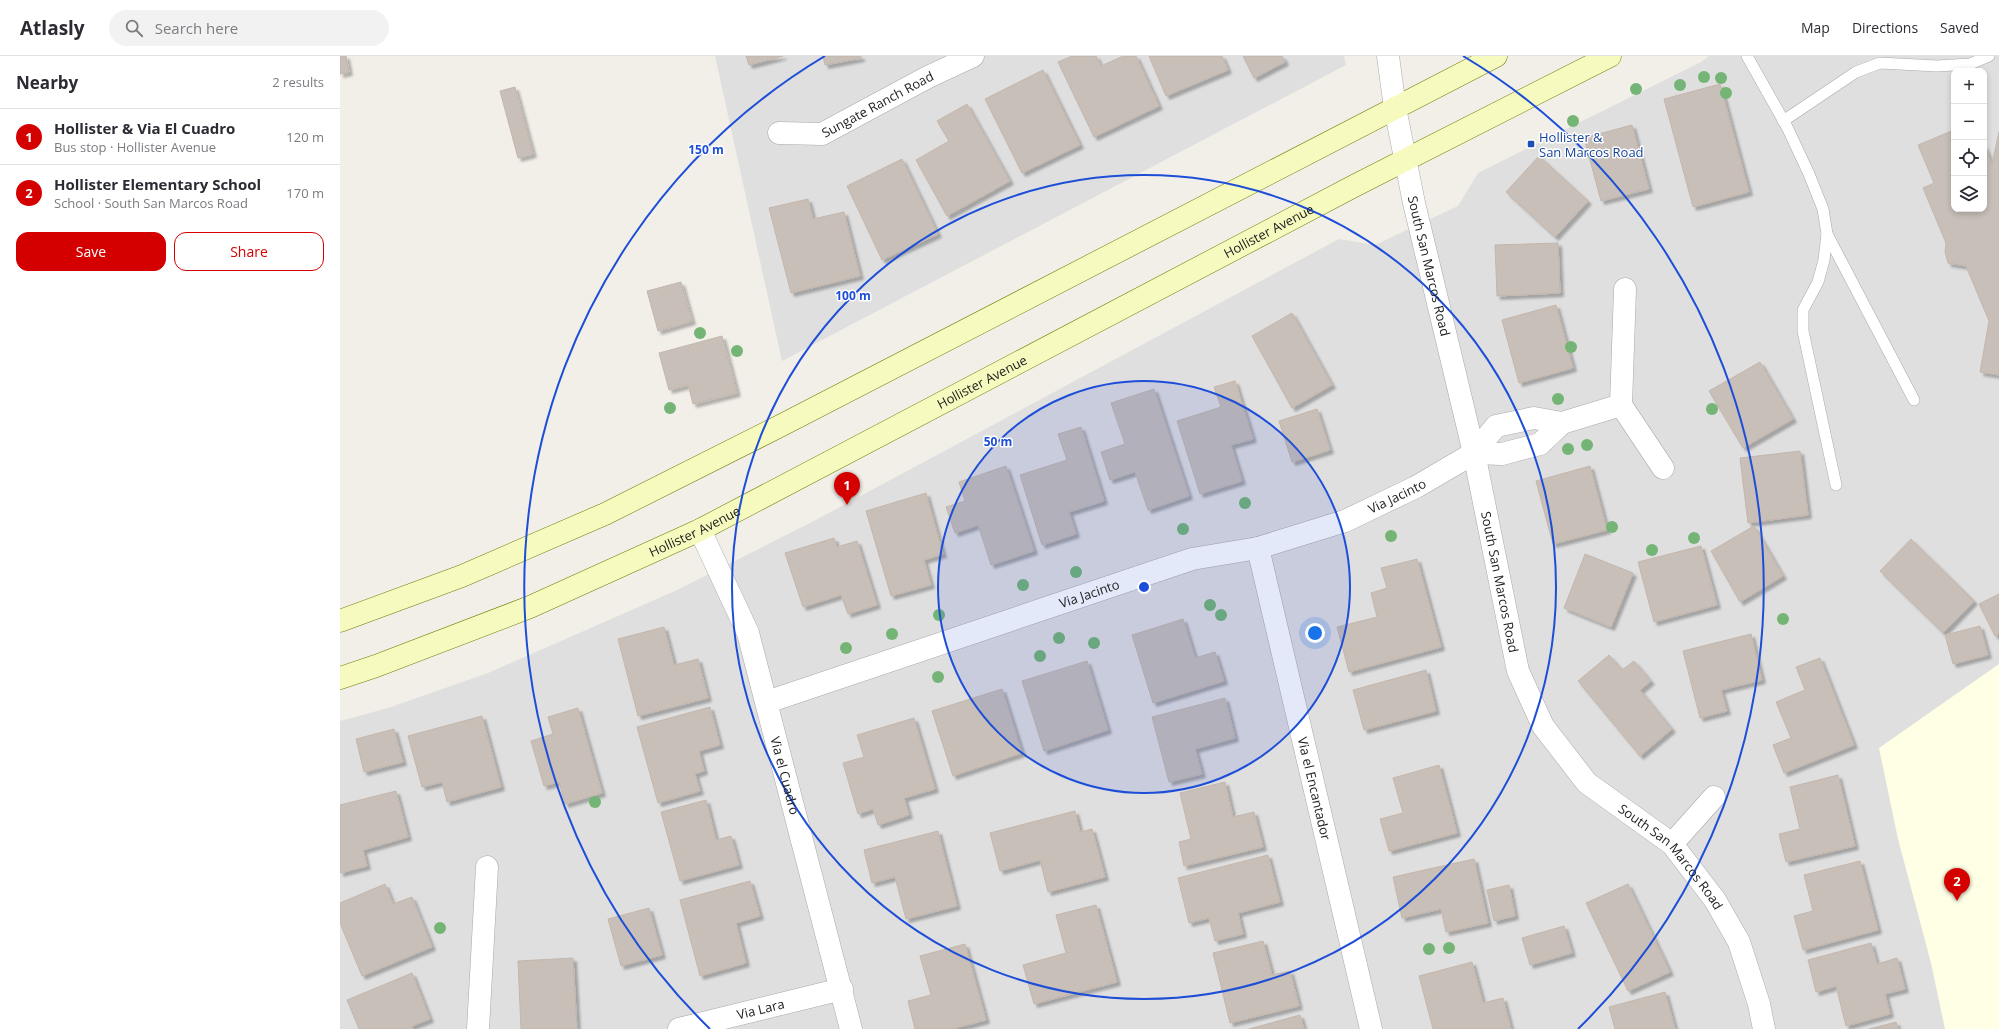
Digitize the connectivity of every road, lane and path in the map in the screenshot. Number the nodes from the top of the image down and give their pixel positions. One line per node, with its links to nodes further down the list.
1 (973, 56): 9 (street, Sungate Ranch Road)
2 (1388, 56): 7 (street, South San Marcos Road)
3 (1496, 56): 7 (main road)
4 (1610, 56): 10 (main road, Hollister Avenue)
5 (1747, 56): 8 (lane)
6 (1989, 56): 8 (lane)
7 (1395, 108): 10 (street, South San Marcos Road); 20 (main road)
8 (1783, 121): 11 (lane)
9 (779, 133)
10 (1405, 160): 15 (street, South San Marcos Road); 18 (main road, Hollister Avenue)
11 (1827, 234): 13 (lane); 17 (lane)
12 (1625, 289): 14 (street)
13 (1914, 400)
14 (1620, 405): 15 (street); 16 (street)
15 (1474, 453): 19 (street, Via Jacinto); 24 (street, South San Marcos Road)
16 (1663, 468)
17 (1836, 485)
18 (700, 530): 21 (main road, Hollister Avenue); 22 (street, Via el Cuadro)
19 (1258, 548): 22 (street, Via Jacinto); 30 (street, Via el Encantador)
20 (340, 621)
21 (340, 678)
22 (767, 702): 26 (street, Via el Cuadro)
23 (1714, 797): 24 (street)
24 (1672, 844): 31 (street, South San Marcos Road)
25 (487, 867): 27 (street)
26 (842, 989): 28 (street, Via Lara); 29 (street, Via el Cuadro)
27 (478, 1029)
28 (679, 1029)
29 (851, 1029)
30 (1371, 1029)
31 (1764, 1029)

